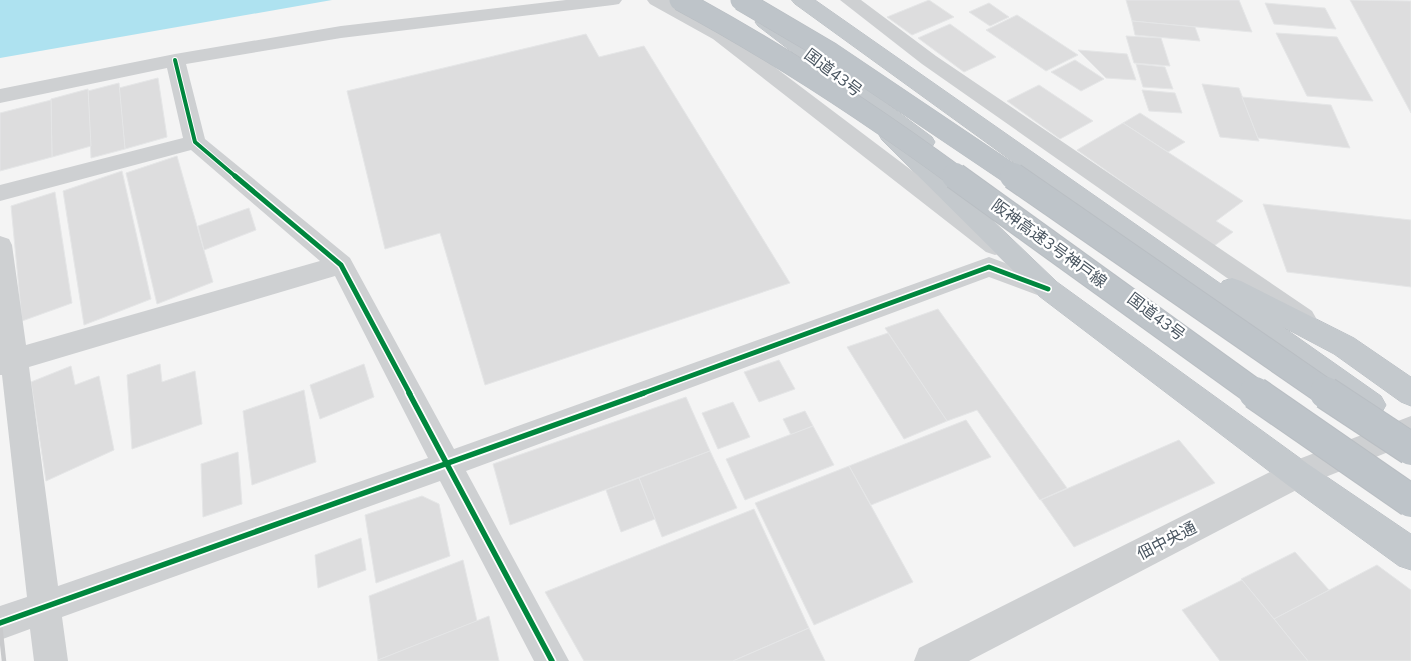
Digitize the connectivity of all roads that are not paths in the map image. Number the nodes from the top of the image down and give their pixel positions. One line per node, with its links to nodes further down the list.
1 (613, 0): 8 (street)
2 (656, 0): 16 (street)
3 (680, 0): 24 (highway, 阪神高速3号神戸線, bridge)
4 (736, 0): 10 (highway, 国道43号, bridge)
5 (742, 0): 20 (highway, bridge)
6 (802, 0): 13 (highway)
7 (848, 0): 17 (street)
8 (175, 60): 9 (street); 11 (street)
9 (0, 96)
10 (901, 134): 16 (highway); 21 (highway, 国道43号)
11 (195, 142): 12 (street); 15 (street)
12 (0, 193)
13 (1144, 242): 17 (highway); 20 (highway)
14 (0, 245): 18 (street)
15 (341, 265): 18 (street); 22 (street)
16 (1048, 289): 22 (street); 23 (highway)
17 (1344, 346): 19 (highway)
18 (7, 361): 26 (street)
19 (1411, 393)
20 (1410, 436): 21 (street, 佃中央通)
21 (1340, 457): 23 (street, 佃中央通); 24 (highway, 国道43号)
22 (446, 465): 26 (street); 29 (street)
23 (1297, 474): 25 (highway); 30 (street, 佃中央通)
24 (1411, 502)
25 (1411, 554)
26 (45, 606): 27 (street); 28 (street)
27 (0, 623)
28 (51, 661)
29 (552, 661)
30 (932, 661)

